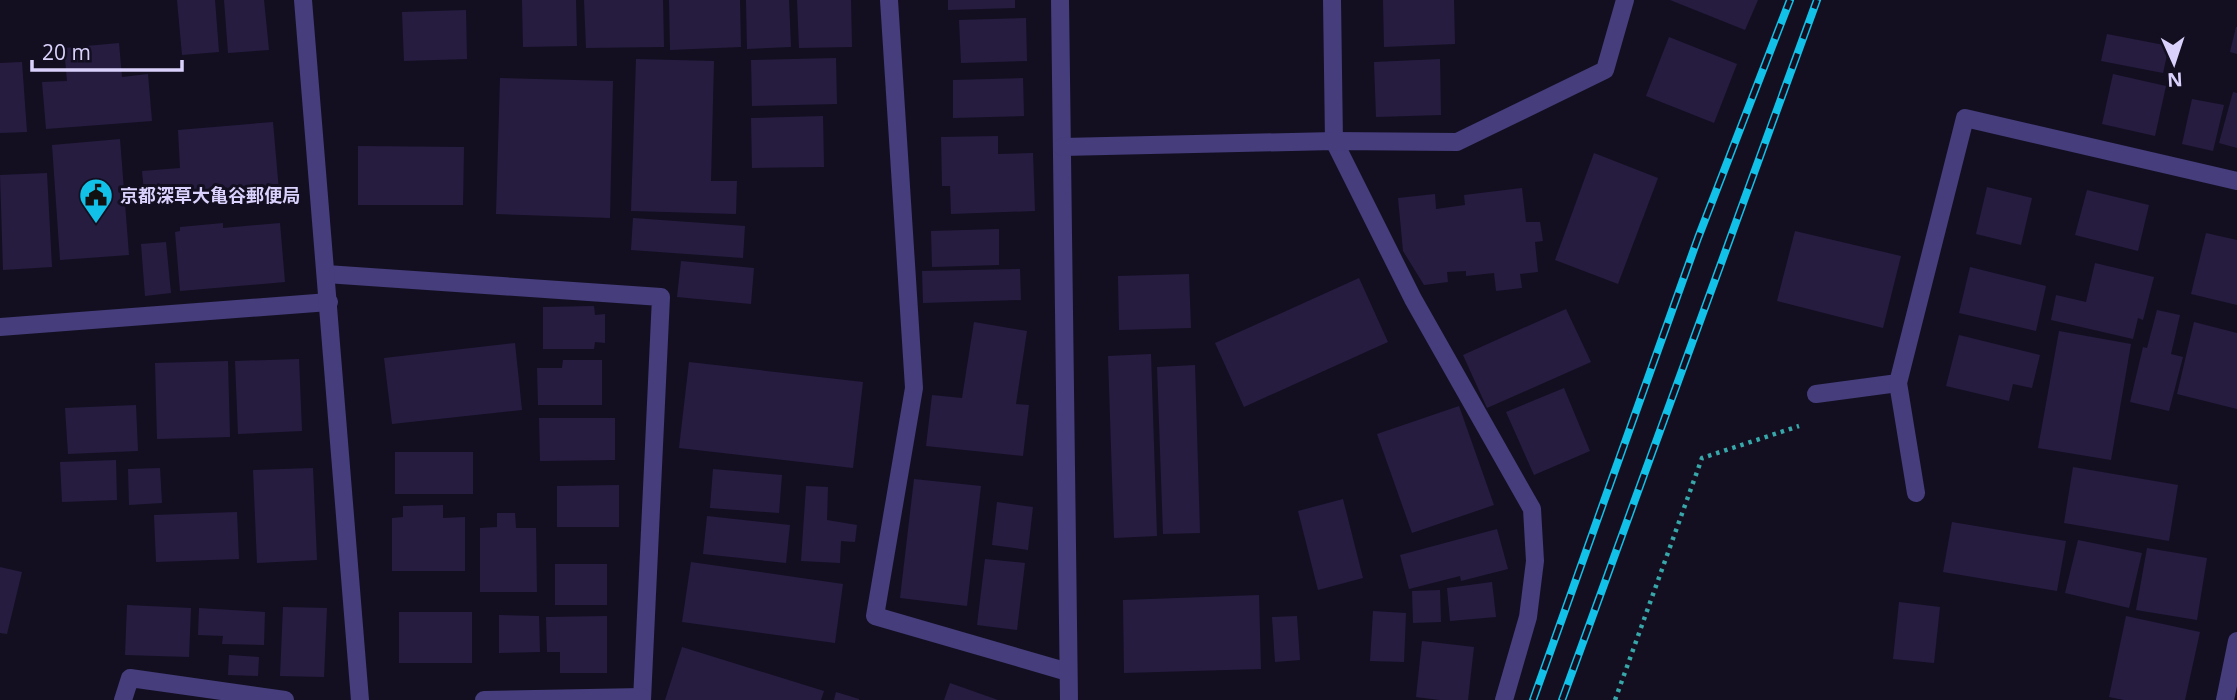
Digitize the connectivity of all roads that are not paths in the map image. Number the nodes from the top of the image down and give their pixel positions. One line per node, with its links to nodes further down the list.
1 (303, 0): 9 (street)
2 (889, 0): 16 (street)
3 (1060, 0): 7 (street)
4 (1332, 0): 6 (street)
5 (1625, 0): 6 (street)
6 (1334, 141): 7 (street); 23 (street)
7 (1062, 147): 16 (street)
8 (2237, 181): 12 (street)
9 (326, 274): 10 (street); 17 (street)
10 (329, 302): 11 (street); 20 (street)
11 (0, 327)
12 (1898, 383): 13 (street); 14 (street)
13 (1816, 394)
14 (1916, 493)
15 (2237, 641): 24 (street)
16 (1068, 673): 22 (street)
17 (642, 699): 21 (street)
18 (124, 700): 19 (street)
19 (285, 700)
20 (360, 700)
21 (484, 700)
22 (1069, 700)
23 (1504, 700)
24 (2225, 700)

